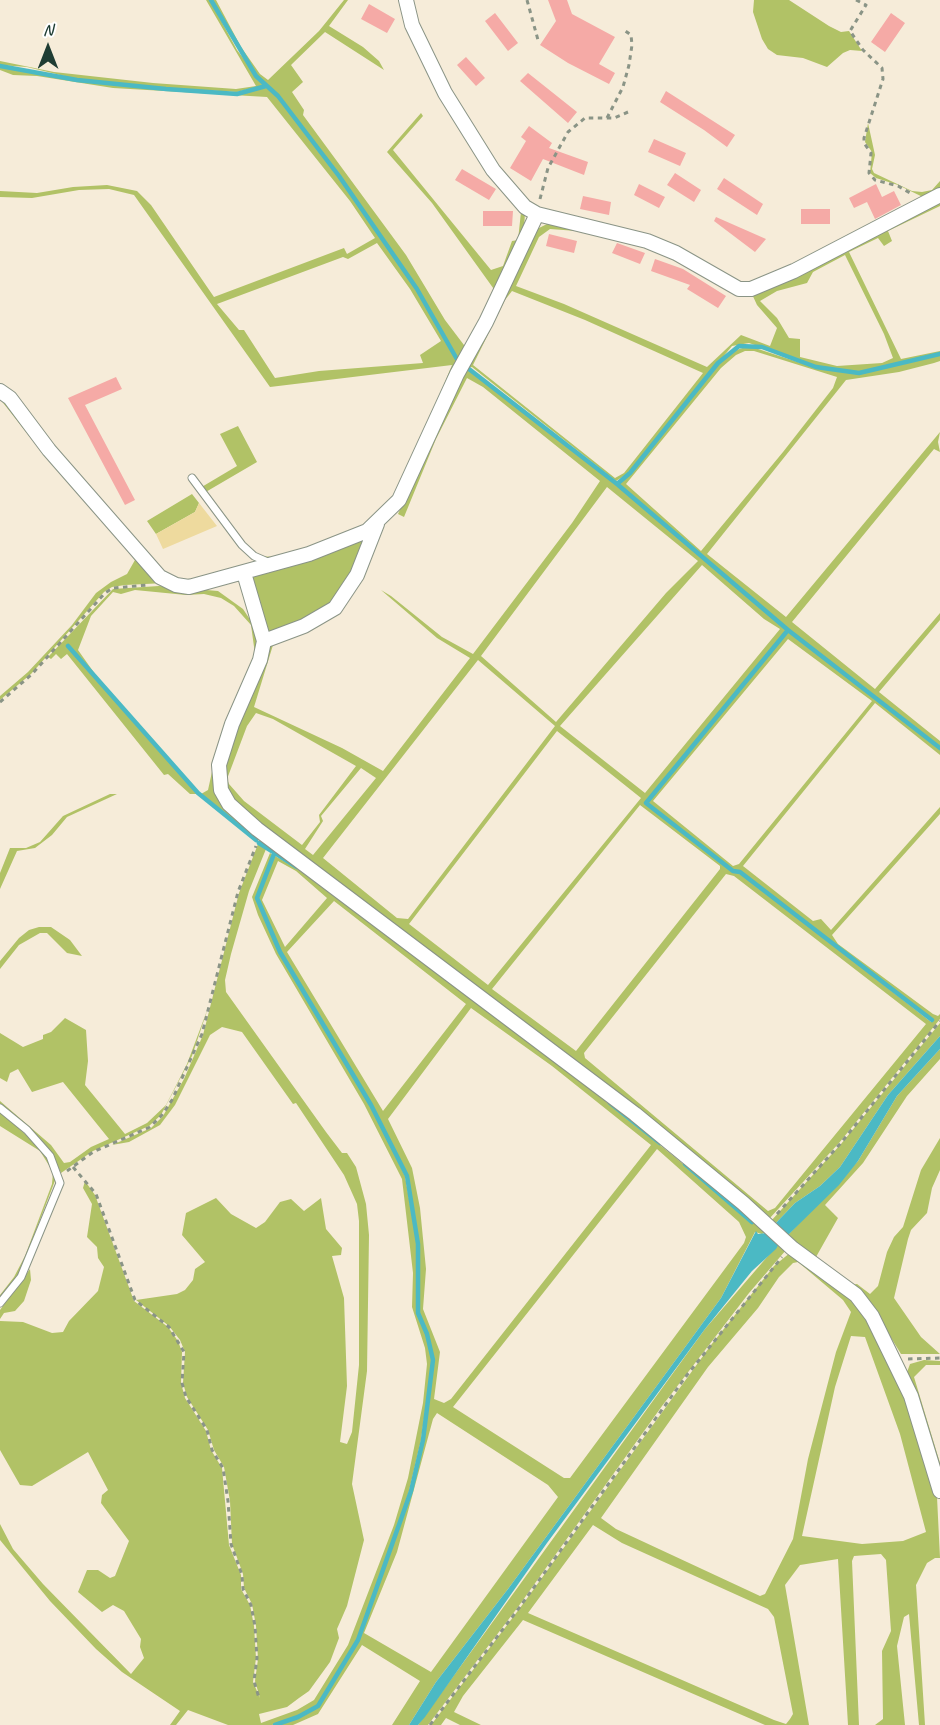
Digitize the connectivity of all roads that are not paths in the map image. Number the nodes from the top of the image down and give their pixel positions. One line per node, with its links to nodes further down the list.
1 (406, 0): 3 (street)
2 (934, 198): 3 (street)
3 (537, 214): 6 (street)
4 (0, 391): 8 (street)
5 (192, 478): 7 (lane)
6 (377, 524): 7 (street); 9 (street)
7 (274, 565): 8 (street)
8 (244, 573): 9 (street)
9 (264, 641): 12 (street)
10 (0, 1108): 11 (lane)
11 (0, 1303)
12 (940, 1491)

